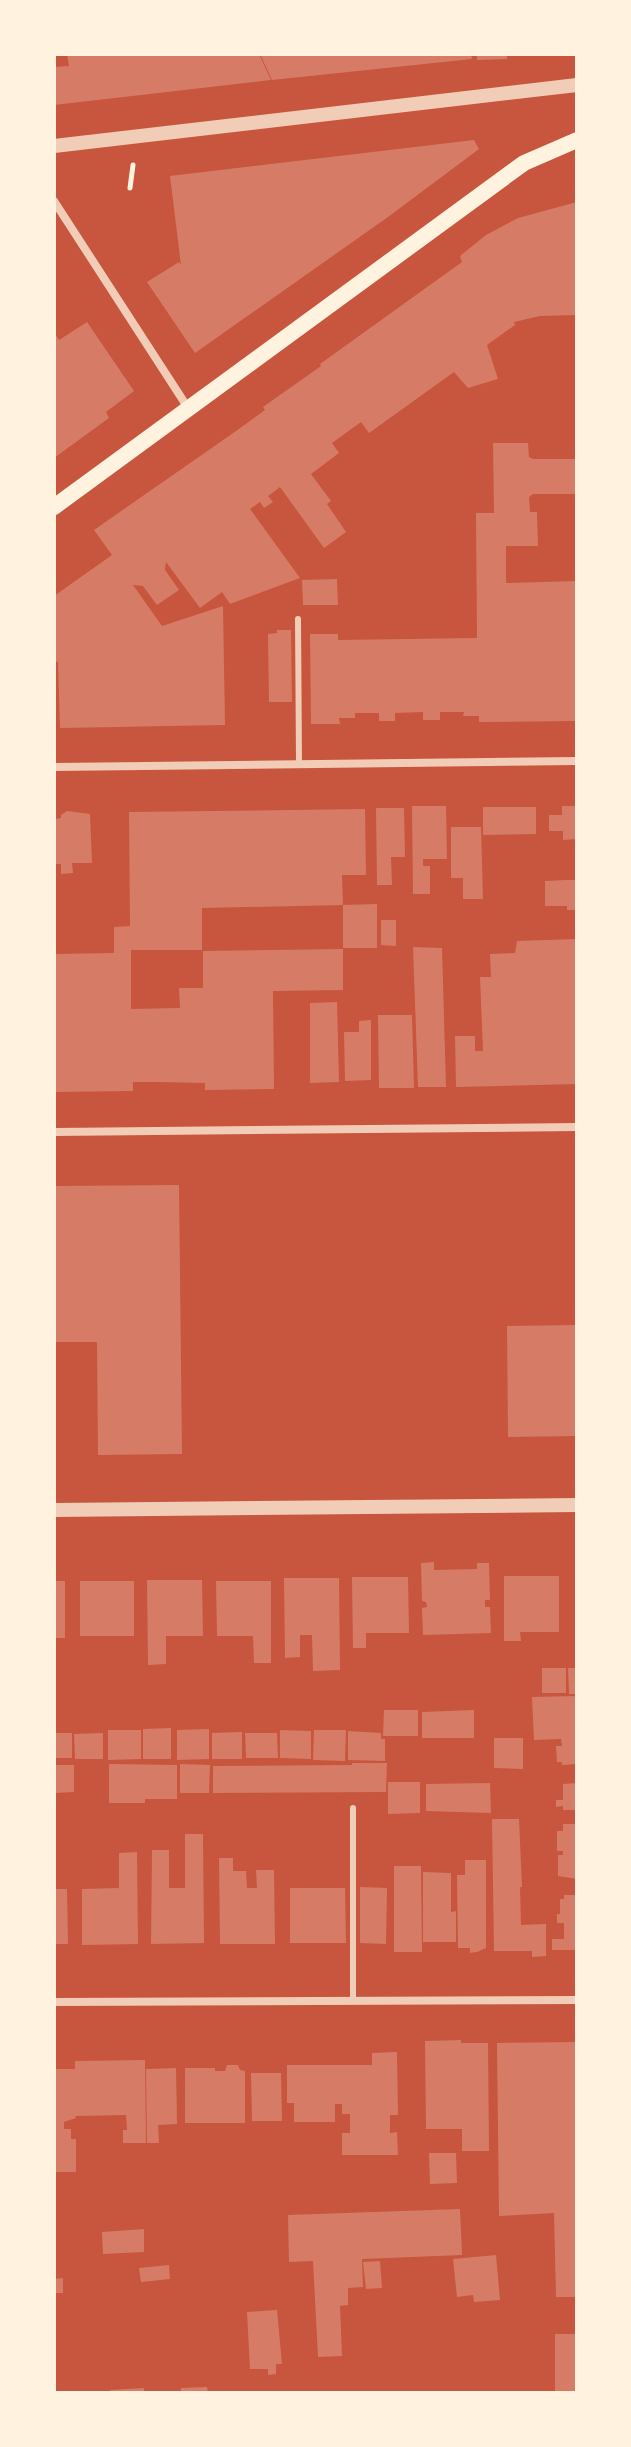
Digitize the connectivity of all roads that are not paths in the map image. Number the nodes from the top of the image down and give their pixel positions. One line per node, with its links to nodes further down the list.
1 (577, 85): 3 (street)
2 (577, 140): 5 (main road)
3 (54, 146)
4 (54, 201): 5 (street)
5 (189, 409): 6 (main road)
6 (54, 507)
7 (298, 619): 9 (lane)
8 (577, 761): 9 (street)
9 (299, 763): 10 (street)
10 (54, 767)
11 (577, 1127): 12 (street)
12 (54, 1132)
13 (577, 1505): 14 (street)
14 (54, 1510)
15 (353, 1808): 17 (lane)
16 (577, 2000): 17 (street)
17 (353, 2001): 18 (street)
18 (54, 2002)

